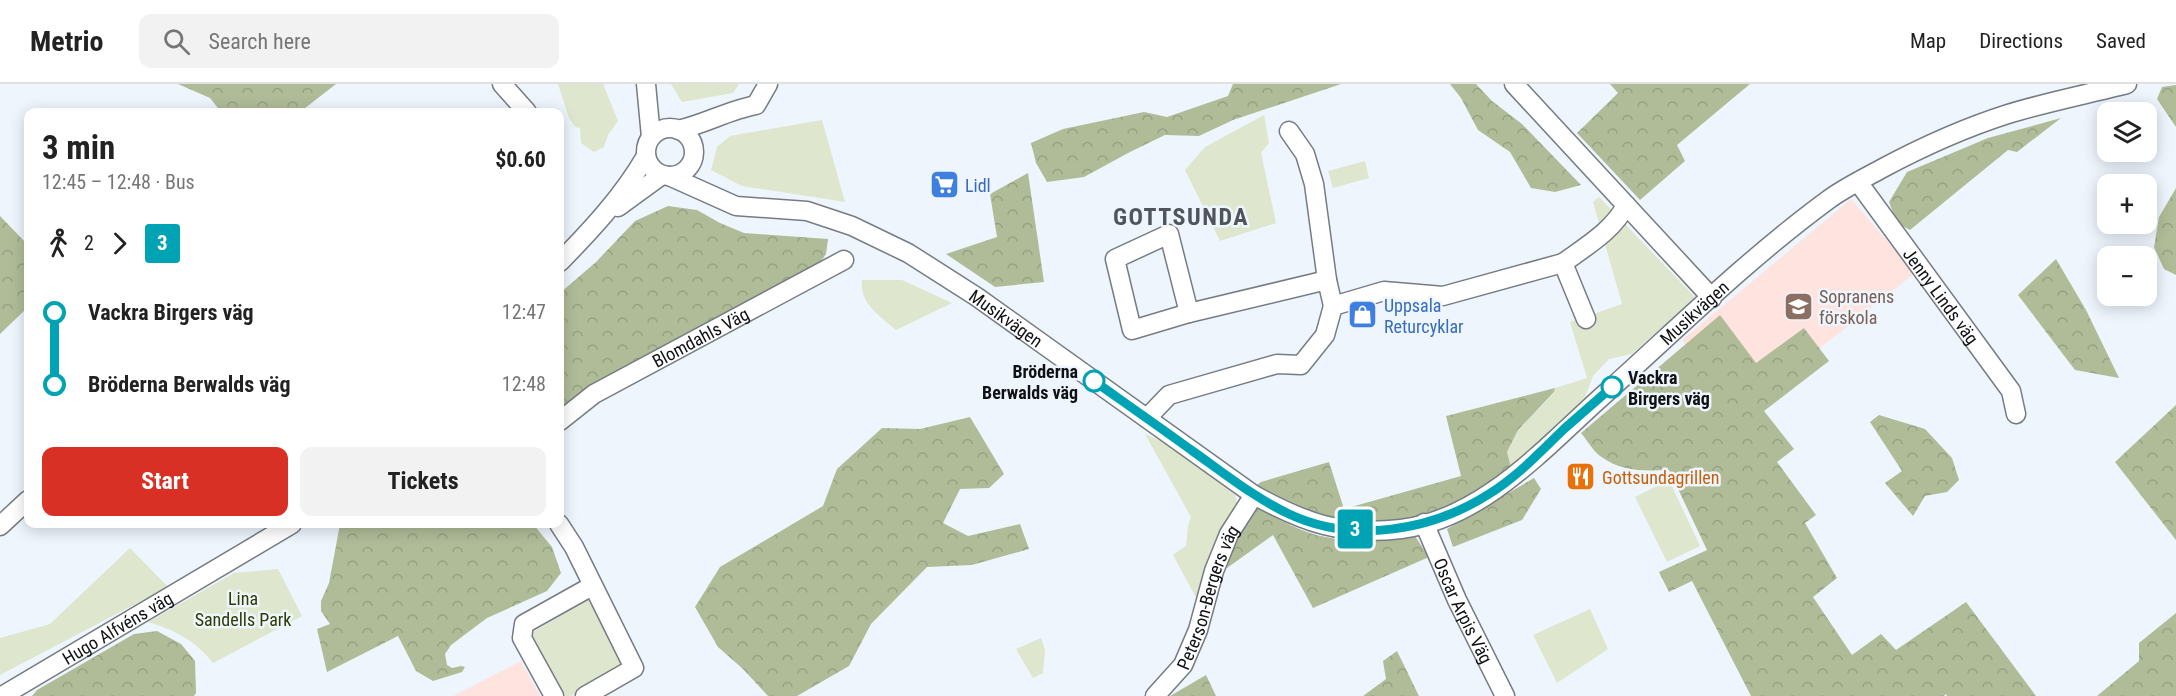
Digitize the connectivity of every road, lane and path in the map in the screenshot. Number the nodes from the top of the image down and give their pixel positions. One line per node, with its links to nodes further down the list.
1 (502, 84): 6 (street)
2 (768, 84): 7 (street)
3 (1514, 84): 16 (street)
4 (2127, 84): 14 (street, Musikvägen)
5 (647, 88): 8 (street); 10 (street)
6 (523, 108)
7 (722, 117): 8 (street); 12 (street)
8 (674, 129): 10 (street); 12 (street)
9 (1289, 131): 21 (street)
10 (651, 137): 11 (street)
11 (646, 156): 13 (street); 17 (street)
12 (693, 158): 13 (street); 15 (street)
13 (665, 176): 15 (street, Musikvägen); 17 (street)
14 (1858, 182): 22 (street, Musikvägen); 26 (street, Jenny Linds väg)
15 (719, 198): 28 (street, Musikvägen)
16 (1626, 205): 20 (street); 22 (street)
17 (600, 220): 18 (street)
18 (564, 258)
19 (844, 260): 27 (street, Blomdahls Väg)
20 (1563, 263): 23 (street); 25 (street)
21 (1327, 280): 23 (street); 24 (street)
22 (1712, 298): 31 (street, Musikvägen)
23 (1333, 306): 28 (street)
24 (1189, 313): 24 (street)
25 (1586, 319)
26 (2016, 414)
27 (564, 418)
28 (1147, 418): 29 (street, Musikvägen)
29 (1254, 495): 31 (street, Musikvägen); 39 (street, Peterson-Bergers väg)
30 (24, 504): 32 (street)
31 (1424, 523): 40 (street, Oscar Arpis Väg)
32 (0, 526)
33 (285, 528): 36 (street, Hugo Alfvéns väg)
34 (562, 528): 35 (street)
35 (592, 586): 37 (street); 38 (street)
36 (2, 696)
37 (554, 696)
38 (585, 696)
39 (1155, 696)
40 (1505, 696)

